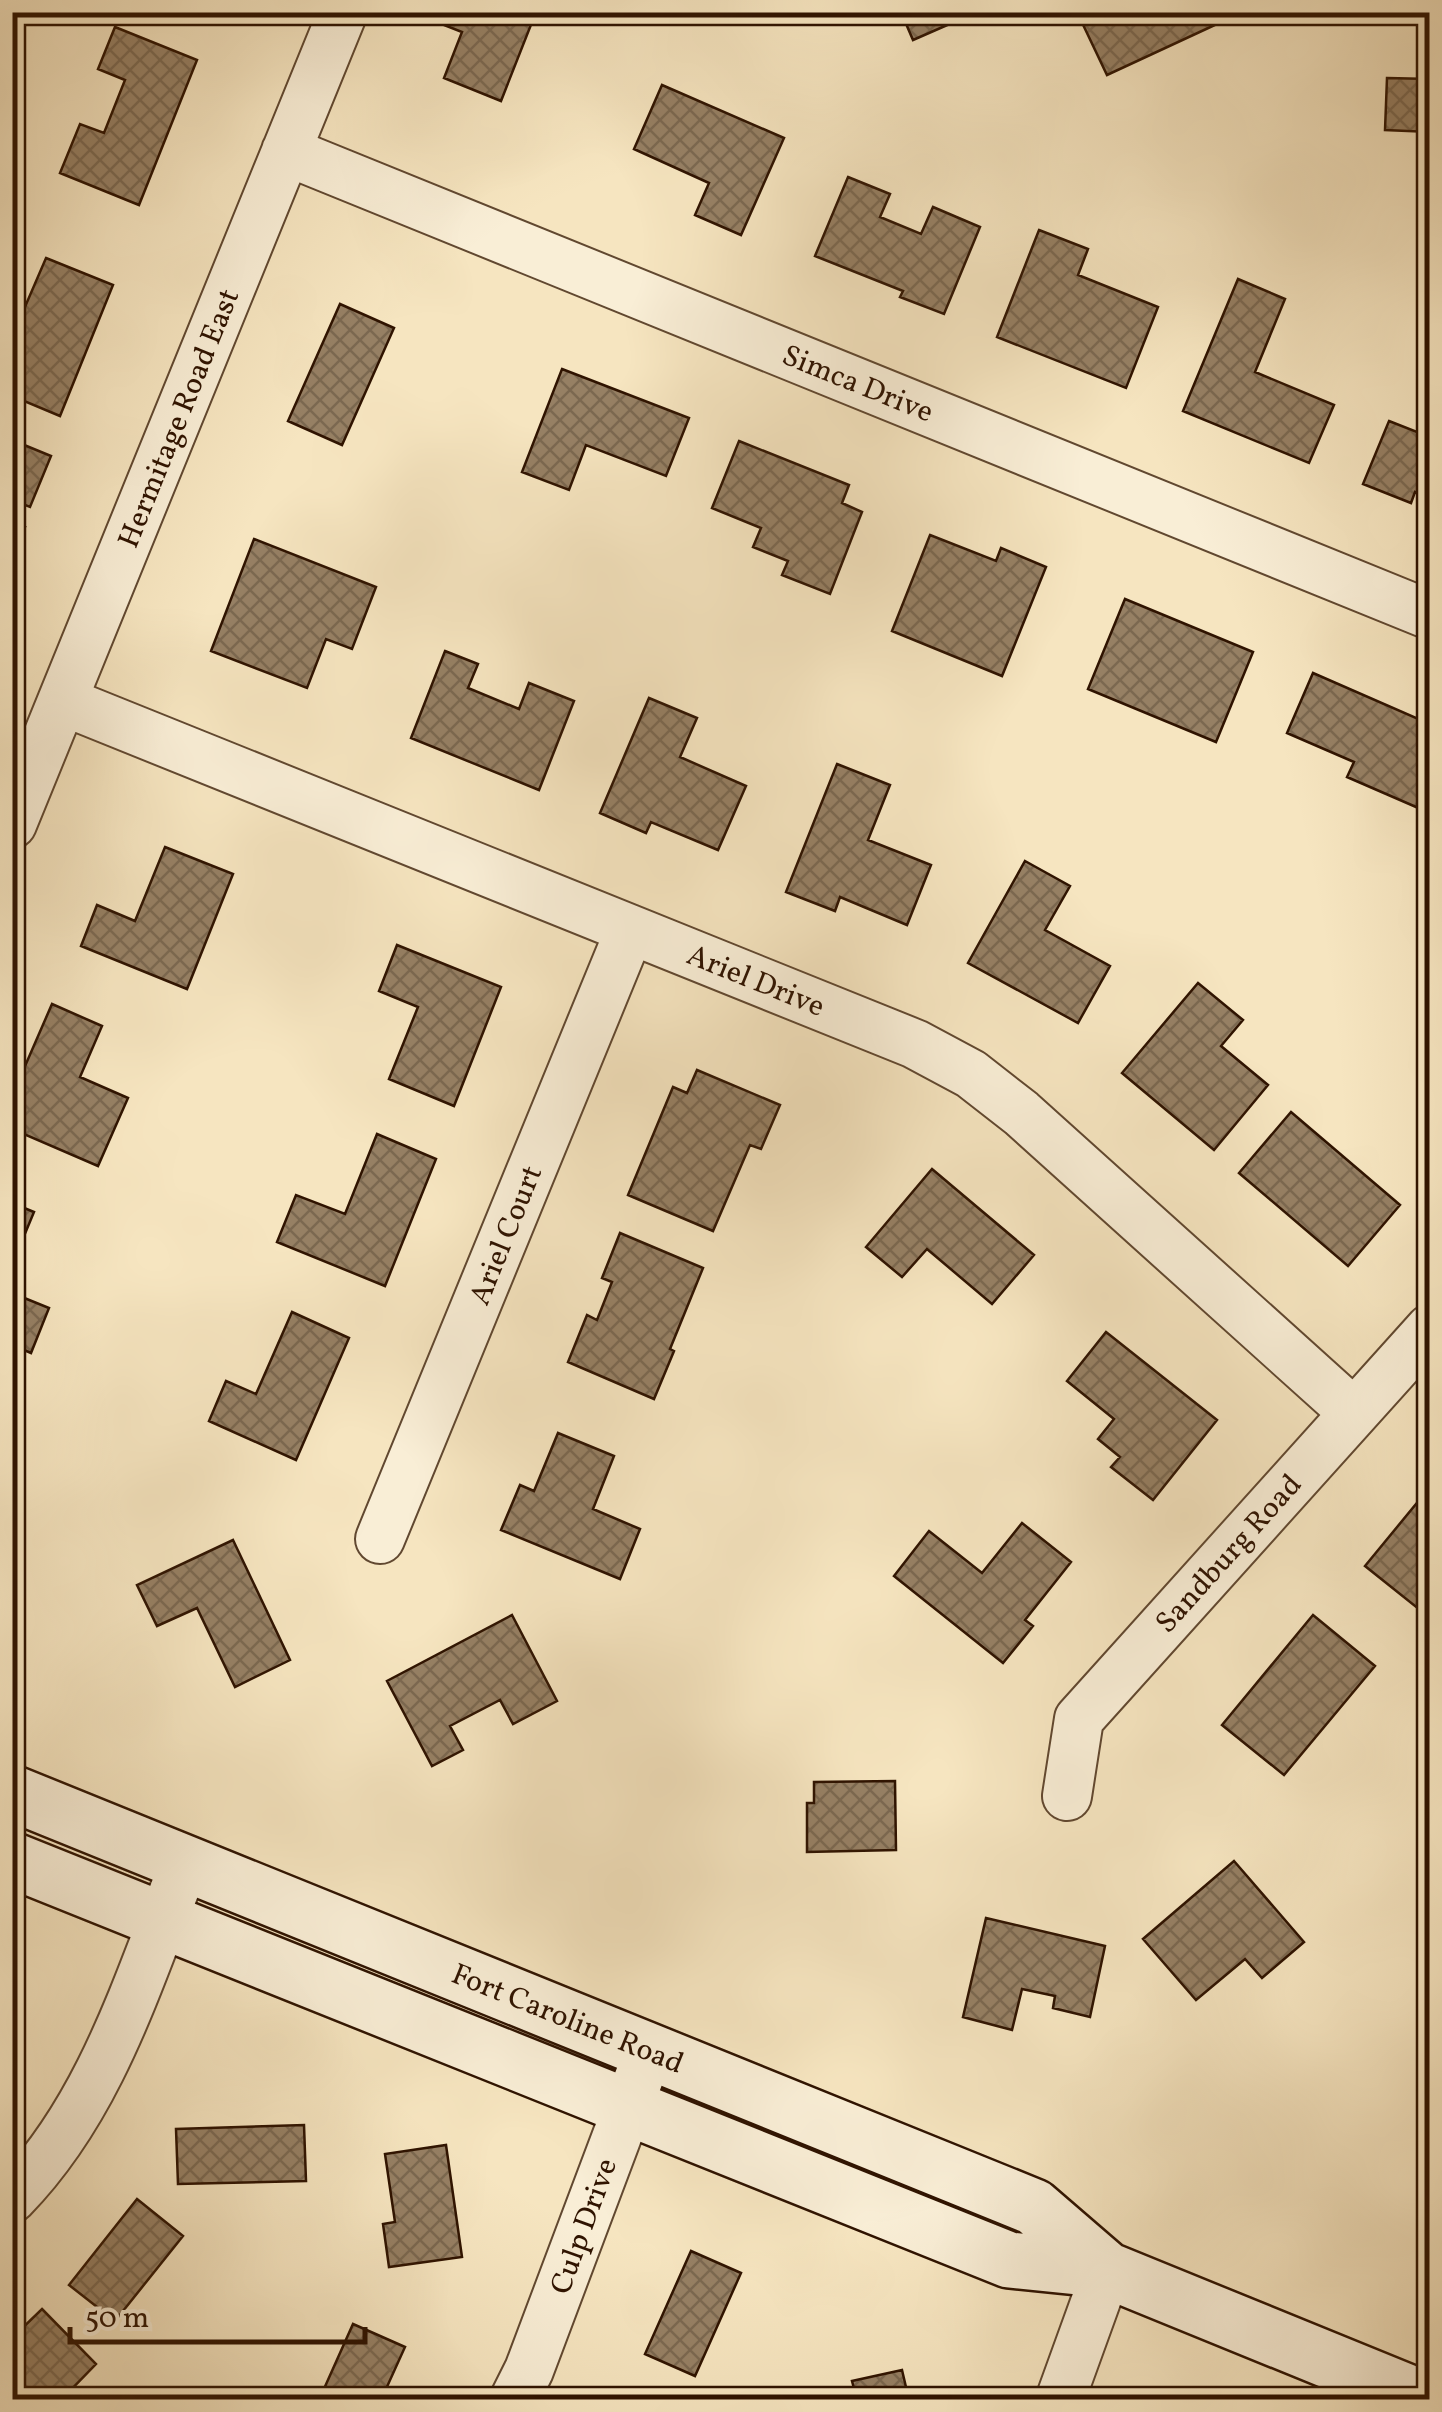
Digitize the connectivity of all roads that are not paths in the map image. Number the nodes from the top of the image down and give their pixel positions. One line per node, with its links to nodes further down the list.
1 (343, 12): 2 (street, Hermitage Road East)
2 (286, 151): 3 (street, Simca Drive); 4 (street, Hermitage Road East)
3 (1430, 615)
4 (63, 701): 5 (street, Hermitage Road East); 6 (street, Ariel Drive)
5 (12, 824)
6 (630, 930): 8 (street, Ariel Drive); 9 (street, Ariel Court)
7 (1430, 1328): 8 (street, Sandburg Road)
8 (1354, 1413): 11 (street, Sandburg Road)
9 (380, 1539)
10 (12, 1793): 13 (street, Fort Caroline Road)
11 (1067, 1796)
12 (12, 1860): 14 (street, Fort Caroline Road)
13 (186, 1863): 14 (street); 15 (street, Fort Caroline Road)
14 (162, 1921): 16 (street, Fort Caroline Road); 17 (street)
15 (649, 2051): 16 (street, Culp Drive); 18 (street, Fort Caroline Road)
16 (627, 2107): 18 (street, Fort Caroline Road); 19 (street, Culp Drive)
17 (12, 2198)
18 (1107, 2270): 20 (street); 21 (street, Fort Caroline Road)
19 (514, 2400)
20 (1060, 2400)
21 (1426, 2400)

